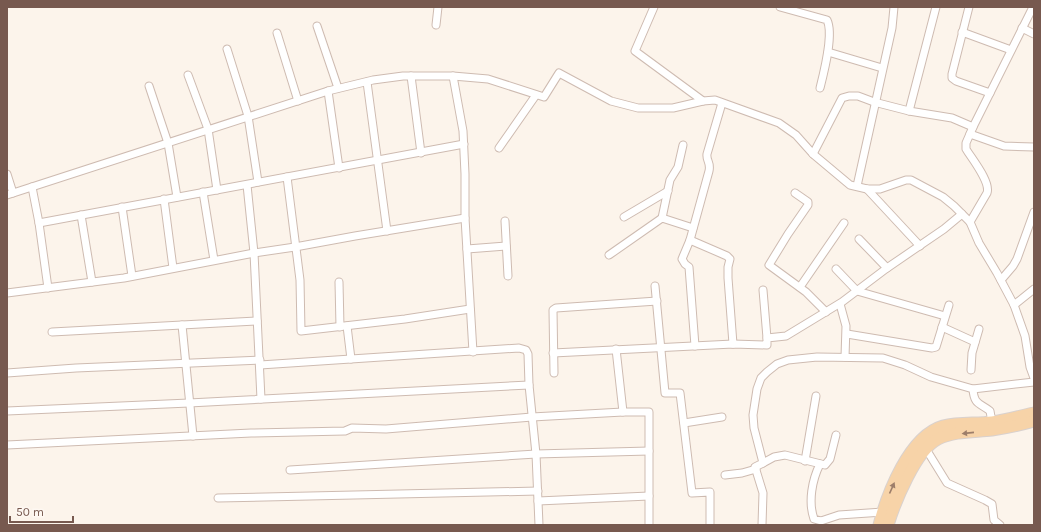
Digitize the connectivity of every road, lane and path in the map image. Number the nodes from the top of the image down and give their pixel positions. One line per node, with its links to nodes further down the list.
1 (438, 7): 8 (street)
2 (654, 7): 29 (street)
3 (780, 7): 16 (street)
4 (894, 7): 17 (street)
5 (936, 7): 32 (street)
6 (969, 7): 11 (street)
7 (1034, 8): 10 (street)
8 (436, 25)
9 (317, 26): 23 (street)
10 (1022, 28): 13 (street); 15 (street)
11 (962, 32): 15 (street); 26 (street)
12 (277, 33): 28 (street)
13 (1034, 34)
14 (227, 49): 33 (street)
15 (1011, 50): 26 (street)
16 (828, 52): 17 (street); 24 (street)
17 (882, 68): 30 (street)
18 (188, 75): 35 (street)
19 (411, 76): 20 (street); 21 (street); 42 (street)
20 (453, 76): 27 (street); 38 (street)
21 (367, 82): 23 (street); 44 (street)
22 (149, 86): 37 (street)
23 (338, 88): 25 (street)
24 (820, 88)
25 (328, 91): 28 (street); 45 (street)
26 (990, 93): 34 (street)
27 (536, 95): 29 (street); 41 (street)
28 (298, 101): 33 (street)
29 (703, 101): 31 (street)
30 (874, 102): 32 (street); 43 (street); 50 (street)
31 (722, 103): 43 (street); 71 (street)
32 (909, 111): 34 (street)
33 (248, 116): 35 (street); 48 (street)
34 (973, 127): 36 (street)
35 (208, 129): 37 (street); 53 (street)
36 (970, 134): 40 (street); 68 (street)
37 (168, 143): 51 (street); 58 (street)
38 (464, 144): 42 (street); 65 (street)
39 (683, 145): 54 (street)
40 (1034, 147)
41 (499, 148)
42 (421, 153): 44 (street)
43 (813, 154): 50 (street)
44 (378, 161): 45 (street); 72 (street)
45 (339, 168): 47 (street)
46 (7, 174): 57 (street)
47 (287, 177): 48 (street); 77 (street)
48 (258, 182): 49 (street)
49 (247, 184): 53 (street); 79 (street)
50 (857, 186): 52 (street)
51 (32, 187): 57 (street); 69 (street)
52 (867, 189): 62 (street); 76 (street)
53 (217, 190): 55 (street)
54 (668, 191): 64 (street); 66 (street)
55 (204, 192): 58 (street); 81 (street)
56 (795, 193): 91 (street)
57 (10, 194)
58 (177, 197): 59 (street)
59 (164, 200): 60 (street); 82 (street)
60 (122, 207): 63 (street); 85 (street)
61 (1034, 212): 87 (street)
62 (962, 214): 68 (street); 76 (street)
63 (81, 215): 69 (street); 88 (street)
64 (624, 217)
65 (465, 218): 72 (street); 78 (street)
66 (662, 218): 71 (street); 80 (street)
67 (505, 221): 75 (street)
68 (970, 222): 87 (street)
69 (40, 223): 92 (street)
70 (844, 224): 91 (street)
71 (693, 228): 74 (street)
72 (387, 231): 77 (street)
73 (859, 239): 83 (street)
74 (690, 240): 113 (street); 114 (street)
75 (506, 246): 78 (street); 86 (street)
76 (920, 246): 83 (street)
77 (295, 247): 79 (street); 106 (street)
78 (467, 249): 101 (street)
79 (254, 253): 81 (street); 104 (street)
80 (609, 255)
81 (214, 260): 82 (street)
82 (173, 268): 85 (street)
83 (888, 268): 95 (street)
84 (836, 269): 95 (street)
85 (132, 276): 88 (street)
86 (508, 276)
87 (1001, 280): 100 (street)
88 (92, 282): 92 (street)
89 (339, 282): 106 (street)
90 (655, 286): 97 (street)
91 (800, 287): 102 (street)
92 (48, 288): 96 (street)
93 (1034, 289): 100 (street)
94 (763, 290): 111 (street)
95 (857, 291): 98 (street); 103 (street)
96 (7, 293)
97 (656, 301): 115 (street); 118 (street)
98 (840, 304): 102 (street); 110 (street)
99 (948, 305): 103 (street)
100 (1014, 305): 126 (street)
101 (470, 309): 106 (street); 117 (street)
102 (826, 312): 111 (street)
103 (945, 316): 107 (street)
104 (257, 321): 105 (street); 121 (street)
105 (182, 325): 109 (street); 122 (street)
106 (343, 327): 120 (street)
107 (942, 327): 110 (street); 112 (street)
108 (979, 330): 112 (street)
109 (52, 332)
110 (846, 334): 119 (street)
111 (767, 338): 113 (street)
112 (975, 342): 123 (street)
113 (732, 344): 114 (street)
114 (695, 346): 115 (street)
115 (660, 348): 116 (street); 140 (street)
116 (616, 349): 118 (street); 134 (street)
117 (473, 352): 120 (street); 128 (street)
118 (553, 353): 125 (street)
119 (845, 357): 129 (street); 148 (street)
120 (350, 359): 121 (street)
121 (260, 362): 122 (street); 131 (street)
122 (185, 364): 124 (street); 132 (street)
123 (971, 370)
124 (7, 373)
125 (554, 373)
126 (1034, 378)
127 (1034, 382): 129 (street)
128 (529, 385): 131 (street); 136 (street)
129 (973, 389): 139 (street)
130 (816, 396): 147 (street)
131 (262, 399): 132 (street)
132 (189, 404): 133 (street); 142 (street)
133 (7, 411)
134 (623, 412): 136 (street); 145 (street)
135 (1034, 413): 139 (main road)
136 (532, 417): 142 (street); 146 (street)
137 (722, 417): 140 (street)
138 (1034, 421): 144 (main road, one-way to 144)
139 (992, 422): 157 (main road, one-way to 139)
140 (684, 423): 160 (street)
141 (836, 435): 149 (street)
142 (192, 436): 143 (street)
143 (7, 445)
144 (926, 449): 163 (main road); 164 (street)
145 (649, 451): 146 (street); 154 (street)
146 (536, 454): 151 (street); 153 (street)
147 (805, 461): 148 (street); 149 (street)
148 (763, 463): 150 (street)
149 (820, 464): 157 (street)
150 (756, 469): 152 (street); 161 (street)
151 (290, 470)
152 (725, 475)
153 (538, 491): 155 (street); 156 (street)
154 (649, 496): 156 (street); 159 (street)
155 (218, 498)
156 (538, 501): 158 (street)
157 (883, 512): 162 (main road)
158 (539, 525)
159 (650, 525)
160 (710, 525)
161 (762, 525)
162 (879, 525)
163 (888, 525)
164 (1000, 525)

